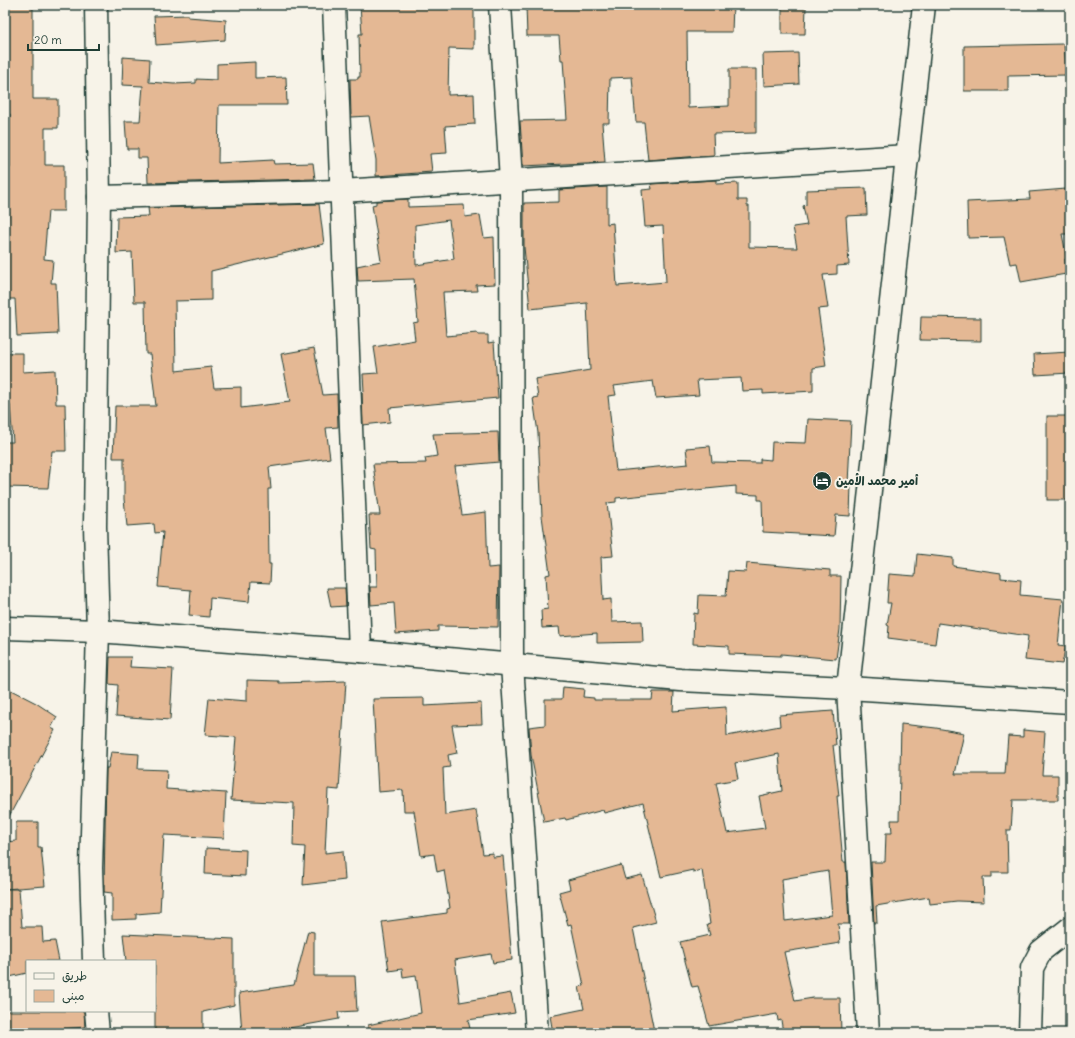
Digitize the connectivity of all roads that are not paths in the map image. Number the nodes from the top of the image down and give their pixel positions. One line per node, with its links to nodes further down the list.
1 (96, 5): 8 (street)
2 (334, 5): 7 (street)
3 (500, 5): 6 (street)
4 (924, 5): 5 (street)
5 (908, 156): 6 (street); 13 (street)
6 (511, 180): 7 (street); 12 (street)
7 (341, 191): 8 (street); 11 (street)
8 (99, 197): 10 (street)
9 (5, 628): 10 (street)
10 (98, 631): 11 (street); 16 (street)
11 (360, 651): 12 (street)
12 (512, 665): 13 (street); 19 (street)
13 (848, 688): 14 (street); 20 (street)
14 (1070, 702)
15 (1070, 928): 21 (street)
16 (94, 960)
17 (96, 1012): 18 (street)
18 (98, 1033)
19 (537, 1033)
20 (868, 1033)
21 (1030, 1033)

